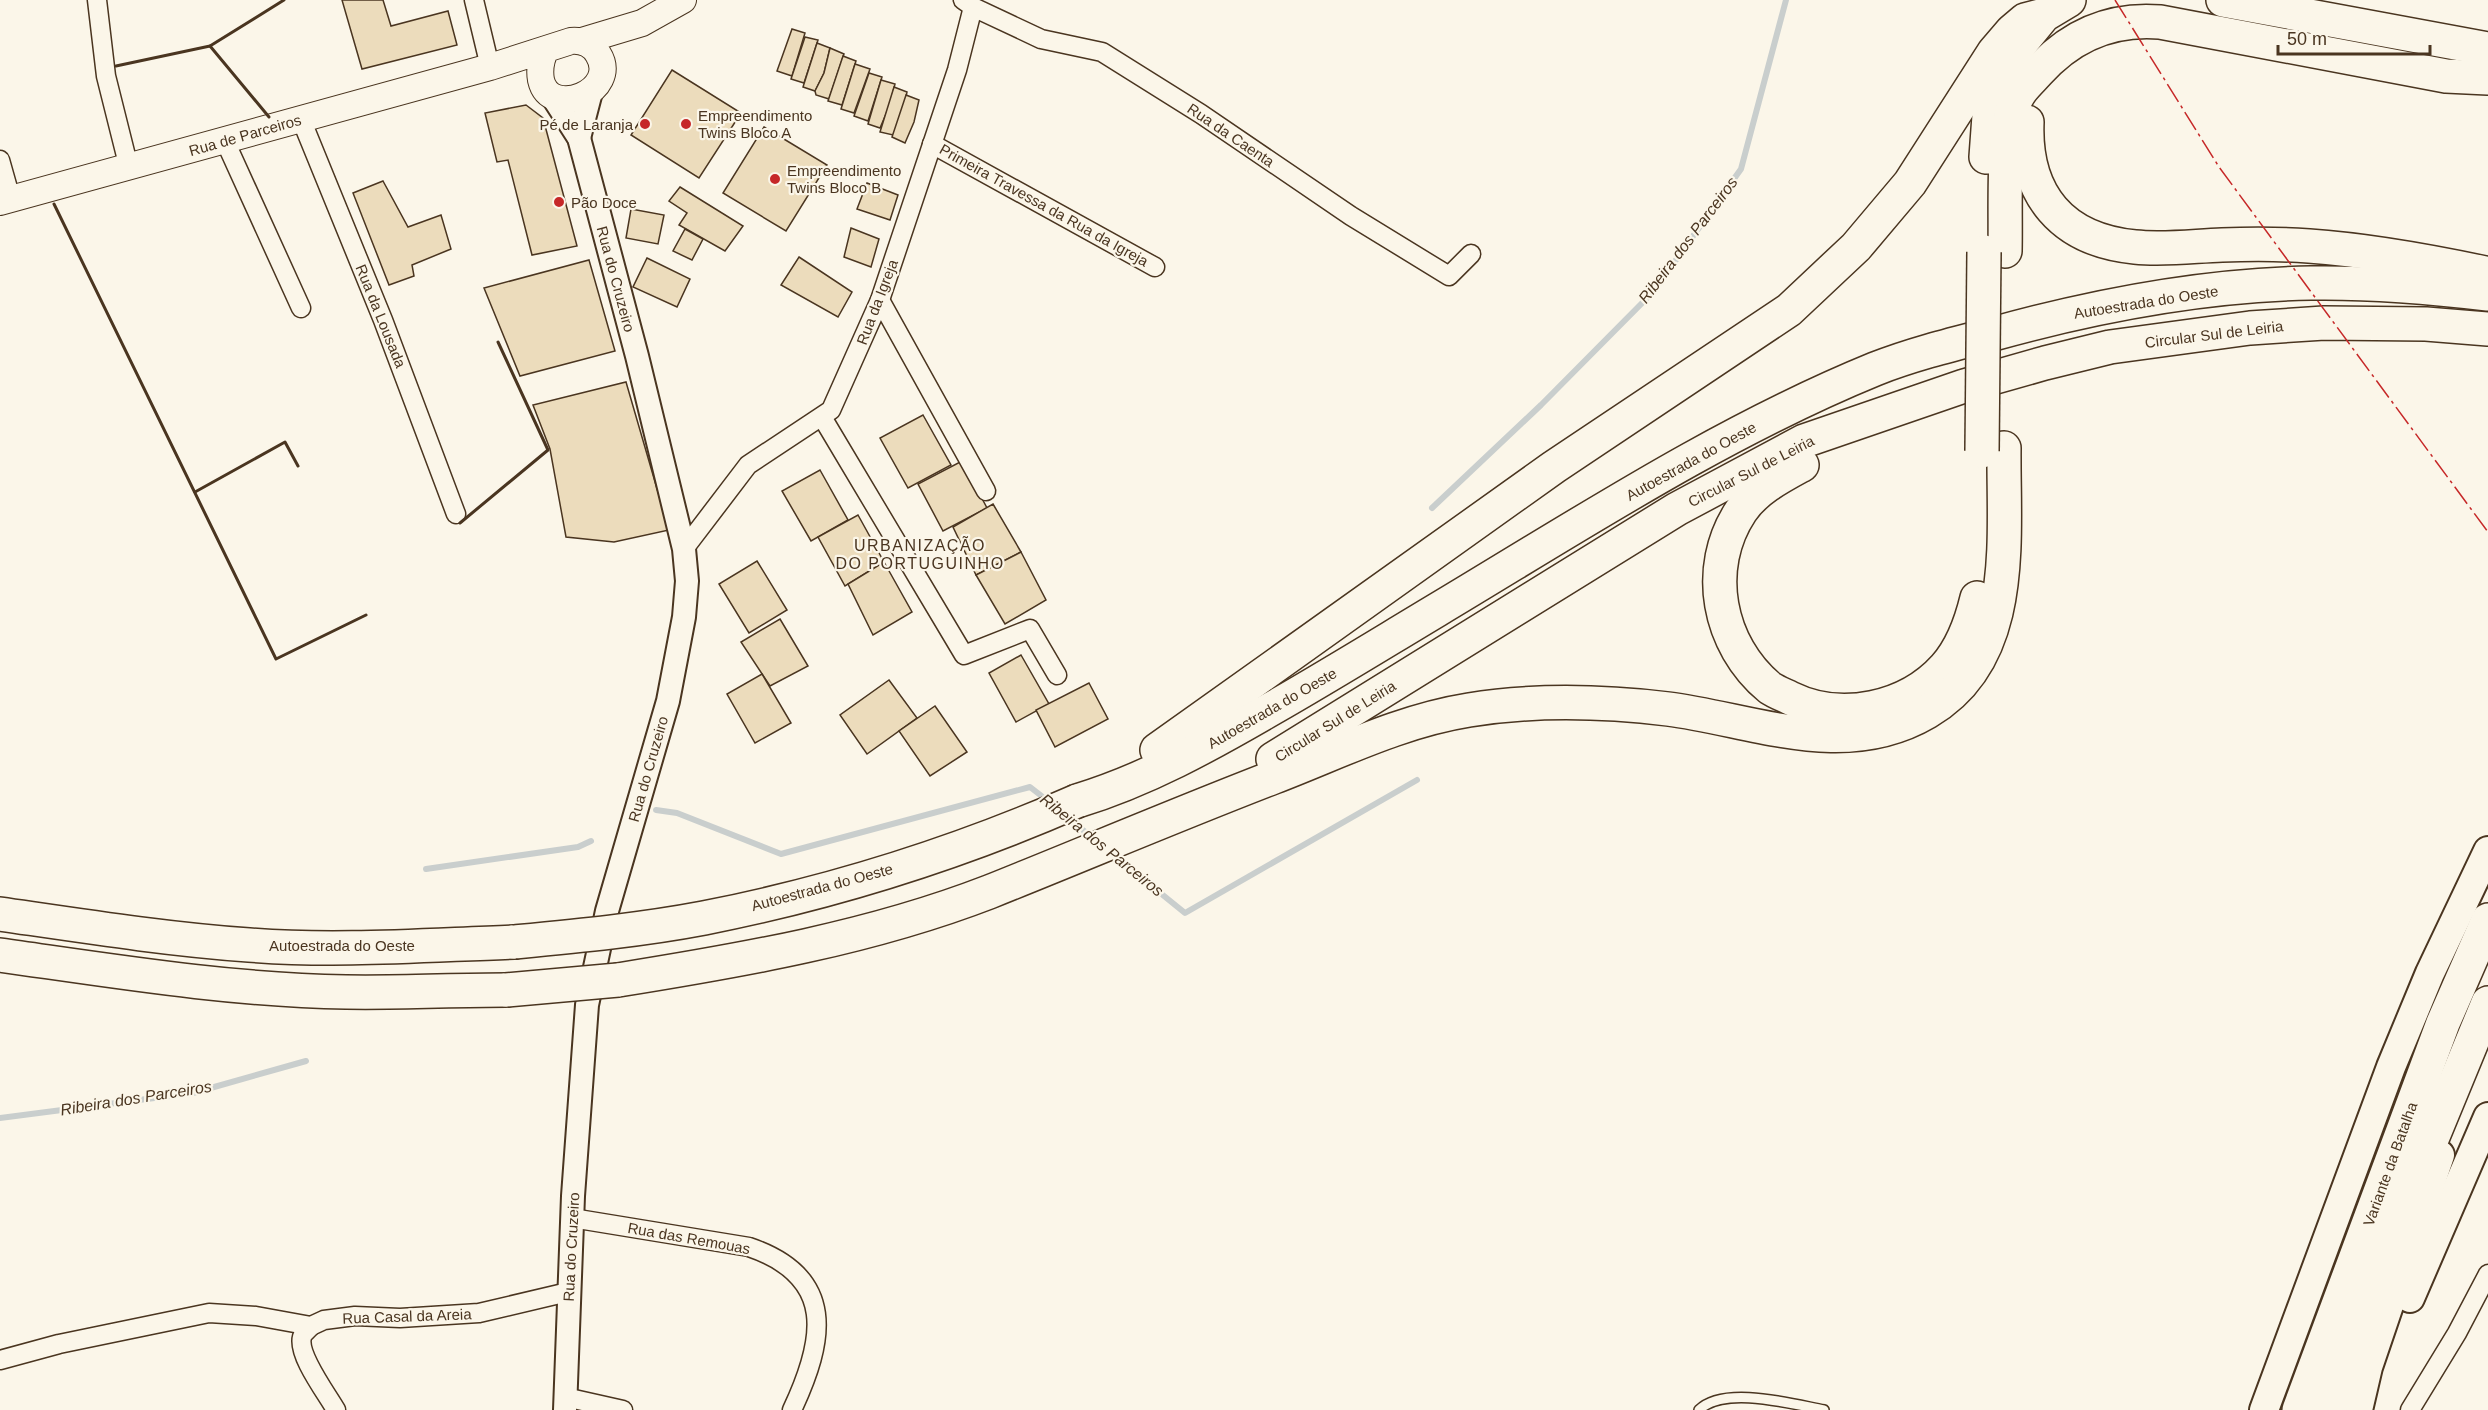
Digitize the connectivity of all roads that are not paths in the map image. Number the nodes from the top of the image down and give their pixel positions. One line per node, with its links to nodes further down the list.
1 (97, 0): 23 (street)
2 (474, 0): 11 (street)
3 (683, 0): 7 (main road)
4 (2223, 0): 10 (highway)
5 (968, 4): 21 (street, Rua da Igreja); 26 (street, Rua da Caenta)
6 (2056, 8): 25 (highway); 40 (highway)
7 (642, 22): 8 (main road); 15 (main road)
8 (582, 41): 9 (main road); 15 (main road)
9 (546, 49): 11 (main road, Rua de Parceiros); 16 (main road)
10 (2488, 49)
11 (490, 67): 16 (main road); 18 (main road, Rua de Parceiros)
12 (2037, 73): 13 (highway); 25 (highway); 28 (highway)
13 (2445, 75): 14 (highway); 17 (highway)
14 (2488, 78)
15 (597, 81): 16 (main road); 19 (street, Rua do Cruzeiro)
16 (547, 90): 19 (street, Rua do Cruzeiro)
17 (2488, 93)
18 (301, 119): 20 (main road, Rua de Parceiros); 37 (street, Rua da Lousada)
19 (579, 138): 38 (street, Rua do Cruzeiro)
20 (225, 141): 23 (main road, Rua de Parceiros); 31 (street)
21 (932, 144): 27 (street, Primeira Travessa da Rua da Igreja); 30 (street, Rua da Igreja)
22 (0, 160): 24 (street)
23 (129, 168): 24 (main road, Rua de Parceiros)
24 (6, 200)
25 (1994, 251): 35 (highway)
26 (1471, 254)
27 (1155, 267)
28 (2488, 273)
29 (2488, 294): 40 (highway, Autoestrada do Oeste)
30 (880, 300): 33 (street, Rua da Igreja); 36 (street)
31 (301, 308)
32 (2488, 329): 34 (highway, Circular Sul de Leiria)
33 (822, 417): 38 (street, Rua da Igreja); 39 (street)
34 (1862, 421): 35 (highway); 41 (highway, Circular Sul de Leiria)
35 (1993, 449): 41 (highway)
36 (986, 491)
37 (456, 514)
38 (684, 549): 49 (street, Rua do Cruzeiro)
39 (1057, 675)
40 (1168, 755): 43 (highway, Autoestrada do Oeste, bridge)
41 (1192, 807): 45 (highway, bridge)
42 (2488, 851): 60 (main road)
43 (0, 914)
44 (2488, 920): 61 (highway, Variante da Batalha)
45 (0, 955)
46 (2488, 1003): 47 (highway, Variante da Batalha)
47 (2456, 1082): 62 (highway, Variante da Batalha); 63 (main road)
48 (2488, 1117): 63 (main road)
49 (572, 1218): 51 (street, Rua do Cruzeiro); 57 (street, Rua das Remouas)
50 (2488, 1274): 64 (street)
51 (568, 1292): 52 (street, Rua Casal da Areia); 54 (street, Rua do Cruzeiro)
52 (311, 1326): 53 (street, Rua Casal da Areia); 55 (street)
53 (0, 1360)
54 (565, 1404): 56 (street)
55 (336, 1410)
56 (623, 1410)
57 (792, 1410)
58 (1699, 1410): 59 (lane)
59 (1824, 1410)
60 (2264, 1410)
61 (2299, 1410)
62 (2330, 1410)
63 (2359, 1410)
64 (2410, 1410)

